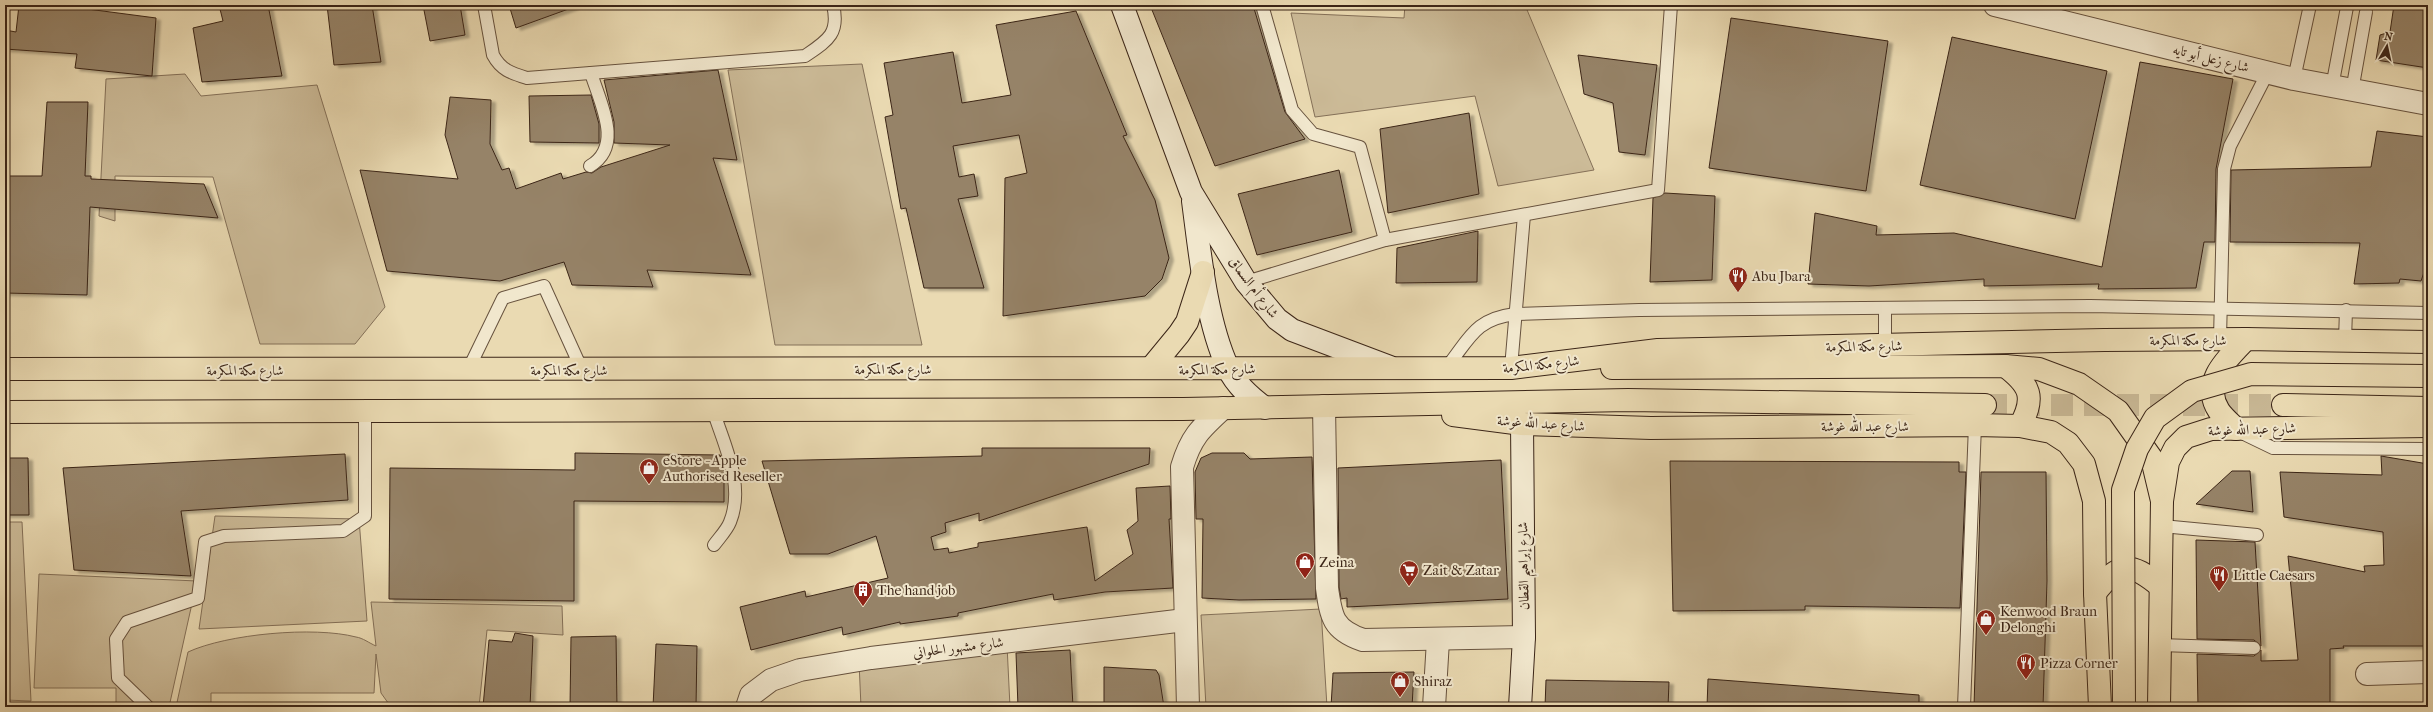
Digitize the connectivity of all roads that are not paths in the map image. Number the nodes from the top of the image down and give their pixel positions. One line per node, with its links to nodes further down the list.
1 (484, 5): 13 (lane)
2 (833, 5): 13 (lane)
3 (1114, 5): 11 (street, شارع أم السماق)
4 (1122, 5): 11 (street, شارع أم السماق)
5 (1262, 5): 20 (lane)
6 (1670, 5): 19 (lane)
7 (1995, 5): 12 (street, شارع زعل أبو تايه)
8 (2310, 5): 14 (lane)
9 (2347, 7): 15 (lane)
10 (2366, 12): 15 (lane)
11 (1131, 32): 18 (street, شارع أم السماق)
12 (2268, 72): 14 (street, شارع زعل أبو تايه); 23 (lane)
13 (591, 73): 17 (lane)
14 (2294, 79): 15 (street, شارع زعل أبو تايه)
15 (2342, 89): 16 (street, شارع زعل أبو تايه)
16 (2428, 104)
17 (590, 166)
18 (1191, 192): 21 (street, شارع أم السماق); 22 (street, شارع أم السماق)
19 (1524, 215): 20 (lane); 27 (lane)
20 (1385, 240): 22 (lane)
21 (1203, 272): 36 (main road); 37 (street, شارع أم السماق)
22 (1246, 282): 34 (street, شارع أم السماق)
23 (2221, 307): 24 (lane); 25 (lane); 29 (lane)
24 (1885, 308): 27 (lane); 32 (lane)
25 (2346, 310): 26 (lane); 30 (lane)
26 (2428, 313)
27 (1515, 314): 35 (lane); 38 (lane)
28 (2246, 339): 29 (main road, شارع مكة المكرمة); 30 (main road, شارع مكة المكرمة); 57 (main road)
29 (2220, 340): 32 (main road, شارع مكة المكرمة)
30 (2345, 340): 31 (main road, شارع مكة المكرمة)
31 (2428, 342)
32 (1885, 345): 38 (main road, شارع مكة المكرمة)
33 (2005, 366): 38 (main road); 55 (main road); 60 (main road)
34 (1390, 367): 35 (main road, شارع مكة المكرمة); 37 (main road, شارع مكة المكرمة)
35 (1447, 367): 38 (main road, شارع مكة المكرمة)
36 (1150, 368): 37 (main road, شارع مكة المكرمة); 41 (main road, شارع مكة المكرمة)
37 (1228, 368): 48 (street, شارع أم السماق)
38 (1513, 368)
39 (5, 369): 40 (main road, شارع مكة المكرمة)
40 (468, 370): 41 (main road, شارع مكة المكرمة); 41 (lane)
41 (582, 370)
42 (2428, 376): 80 (main road, bridge)
43 (1388, 405): 44 (main road); 46 (main road); 53 (main road, شارع عبد الله غوشة)
44 (1985, 405)
45 (2284, 405): 49 (main road)
46 (1324, 406): 48 (main road); 68 (street)
47 (1223, 408): 48 (main road); 50 (main road); 66 (street)
48 (1265, 408)
49 (2428, 408)
50 (713, 410): 51 (main road); 63 (lane)
51 (364, 411): 52 (main road); 73 (lane)
52 (5, 412)
53 (1522, 424): 54 (main road, شارع عبد الله غوشة); 67 (street, شارع إبراهيم القطان)
54 (1974, 425): 55 (main road, شارع عبد الله غوشة); 78 (lane)
55 (2020, 426): 65 (main road, شارع عبد الله غوشة)
56 (2421, 426): 57 (main road, شارع عبد الله غوشة); 58 (lane)
57 (2236, 429): 58 (lane); 60 (main road, شارع عبد الله غوشة)
58 (2416, 449): 59 (lane)
59 (2428, 449)
60 (2162, 501): 61 (main road, شارع عبد الله غوشة)
61 (2162, 526): 62 (lane); 64 (main road, شارع عبد الله غوشة)
62 (2257, 535)
63 (714, 544)
64 (2160, 586): 65 (main road); 69 (main road, شارع عبد الله غوشة)
65 (2095, 593): 79 (main road, شارع عبد الله غوشة)
66 (1185, 620): 74 (street, شارع مشهور الحلواني); 75 (street)
67 (1524, 637): 68 (street); 77 (street, شارع إبراهيم القطان)
68 (1438, 640): 76 (street)
69 (2159, 645): 70 (lane); 81 (main road, شارع عبد الله غوشة)
70 (2254, 648)
71 (2428, 672): 72 (street)
72 (2367, 674)
73 (148, 707)
74 (747, 707)
75 (1188, 707)
76 (1434, 707)
77 (1520, 707)
78 (1964, 707)
79 (2100, 707)
80 (2124, 707)
81 (2159, 707)

